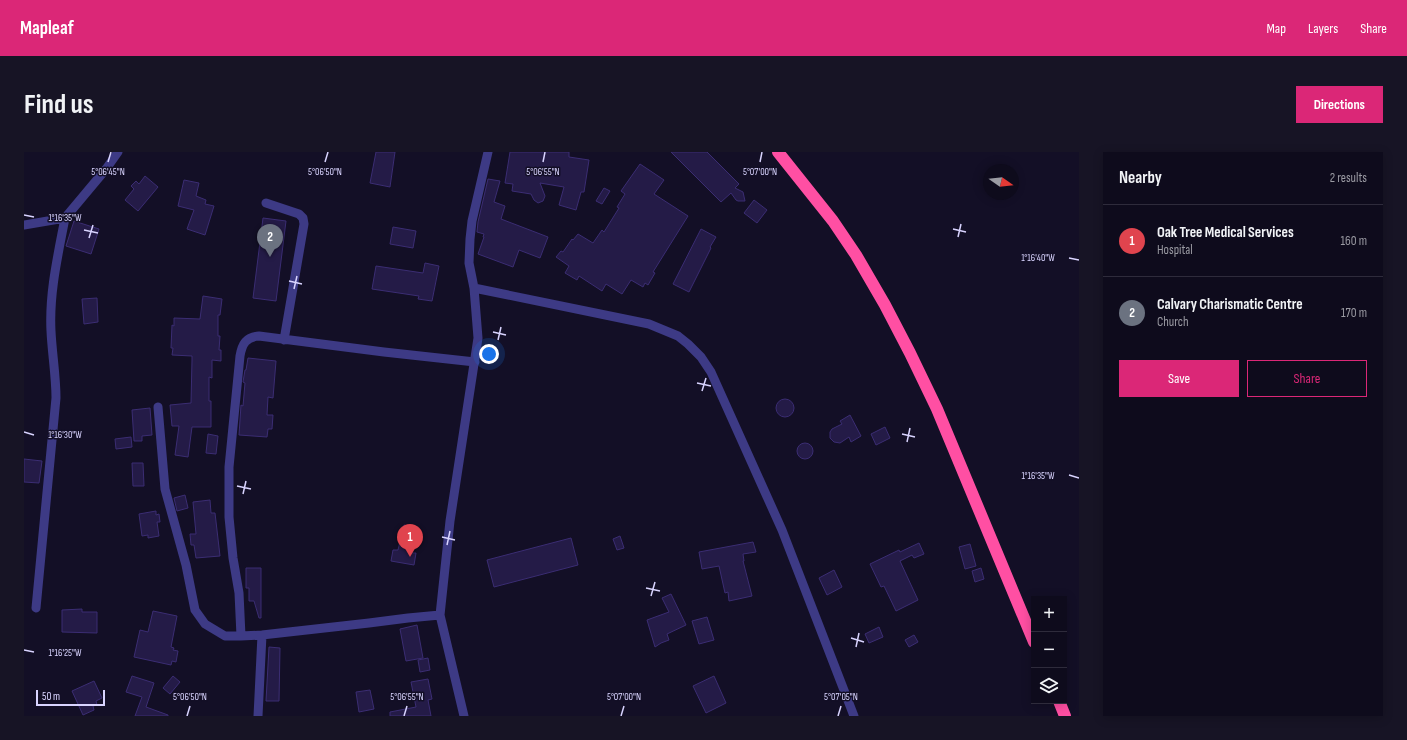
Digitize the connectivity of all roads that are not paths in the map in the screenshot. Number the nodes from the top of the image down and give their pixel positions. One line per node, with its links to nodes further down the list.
1 (118, 152): 5 (street)
2 (488, 152): 7 (street)
3 (778, 152): 14 (highway)
4 (266, 203): 8 (street)
5 (65, 218): 6 (street); 11 (street)
6 (24, 225)
7 (474, 288): 9 (street); 19 (street)
8 (284, 340): 9 (street); 15 (street)
9 (475, 362): 12 (street)
10 (158, 407): 15 (street)
11 (36, 608)
12 (440, 615): 13 (street); 18 (street)
13 (262, 635): 15 (street); 17 (street)
14 (1031, 635)
15 (241, 636)
16 (1060, 704): 20 (highway)
17 (258, 716)
18 (464, 716)
19 (854, 716)
20 (1065, 716)

